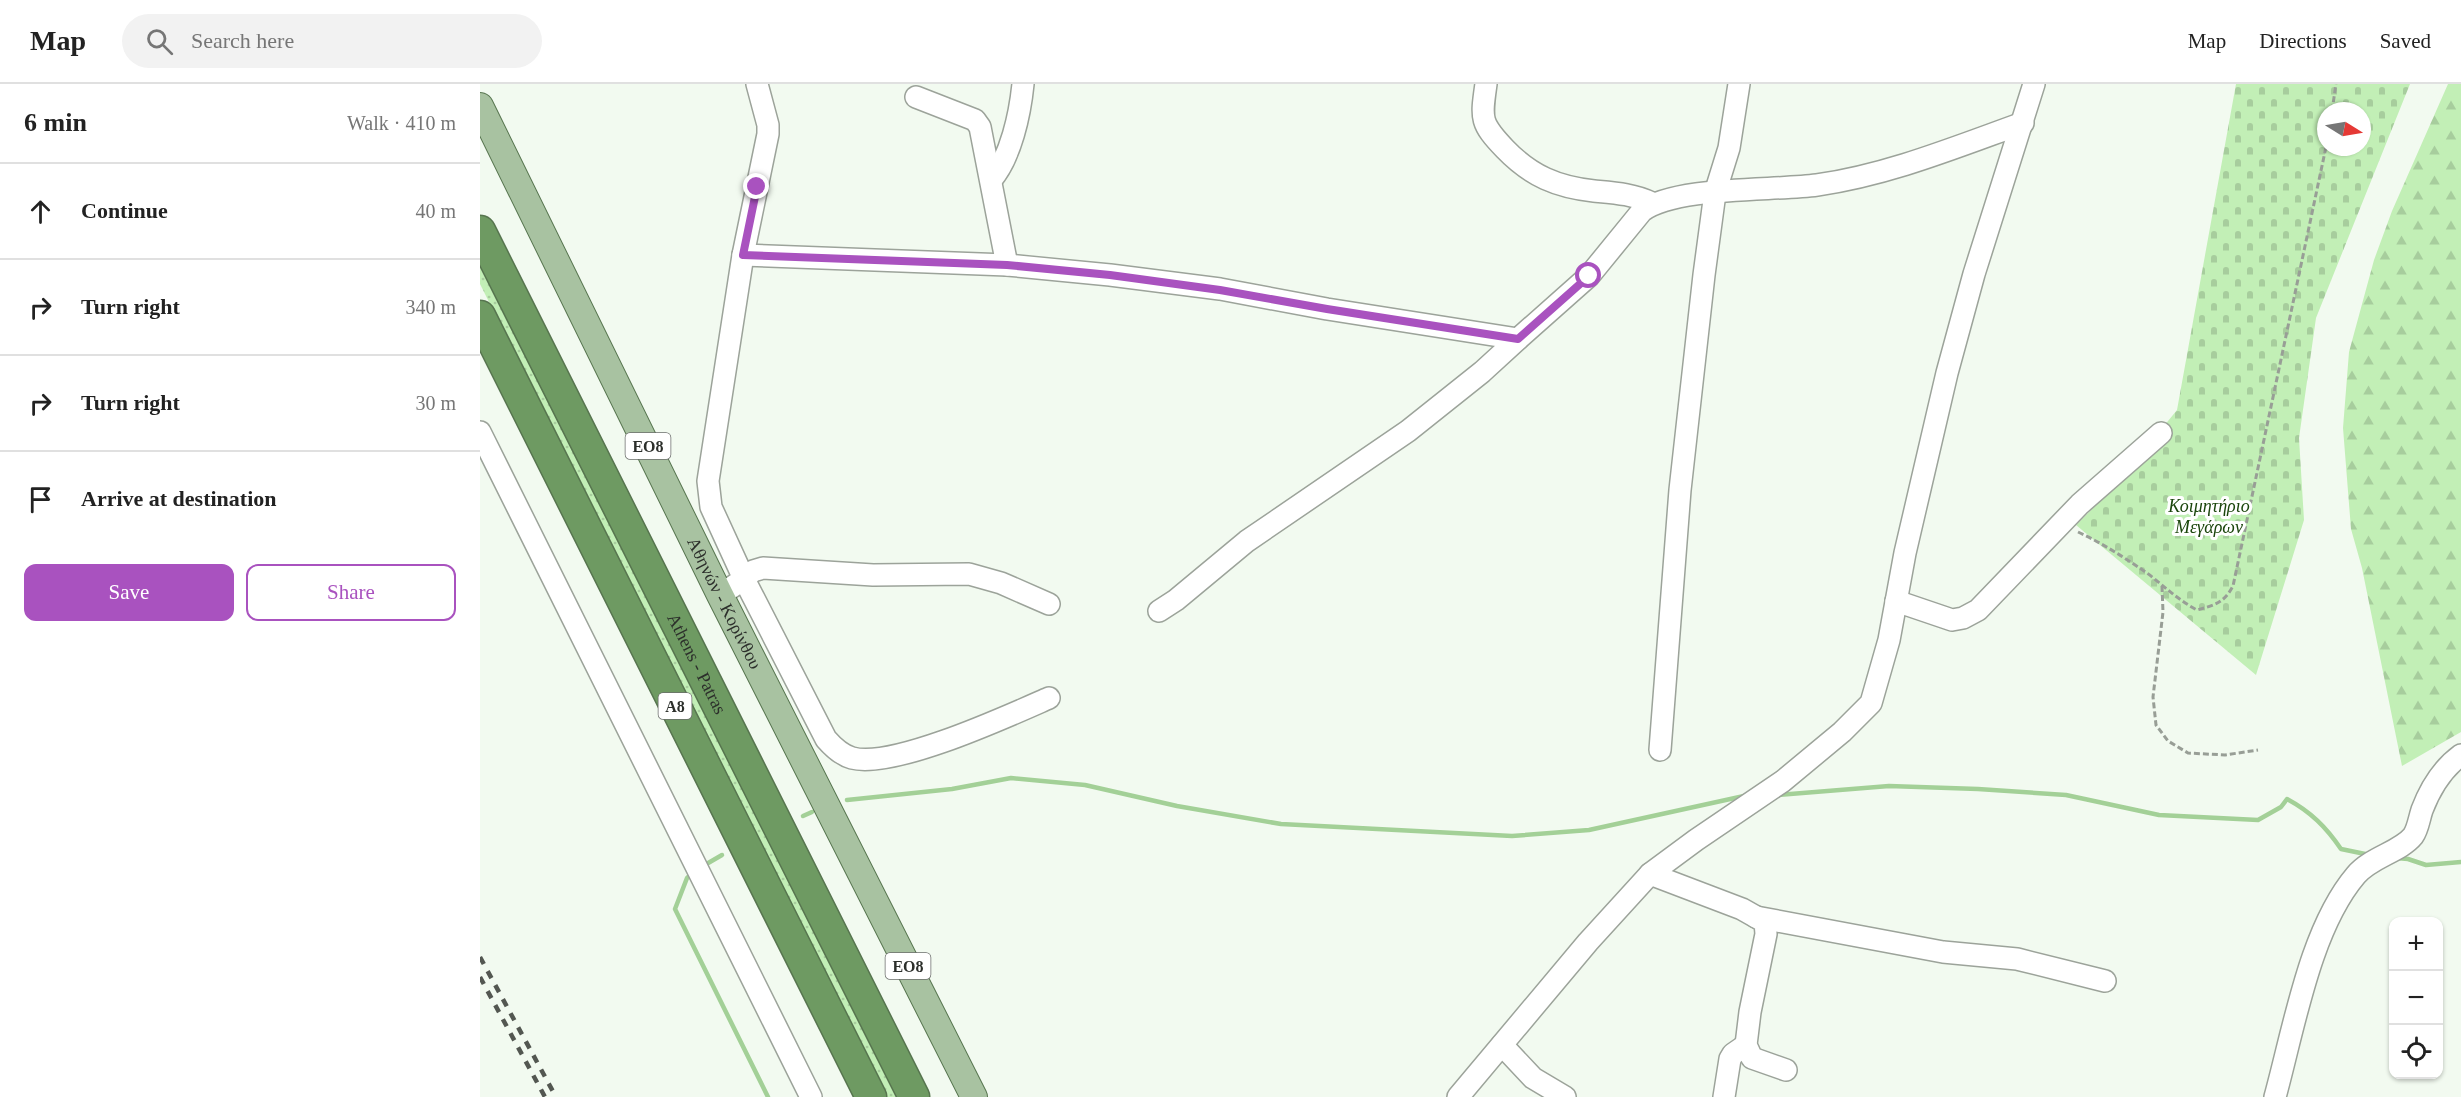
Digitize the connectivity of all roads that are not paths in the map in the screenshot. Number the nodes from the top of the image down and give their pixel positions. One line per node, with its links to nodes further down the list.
1 (757, 84): 13 (street)
2 (1023, 84): 9 (street)
3 (1486, 84): 11 (street)
4 (1739, 84): 10 (street)
5 (2034, 84): 8 (street)
6 (916, 97): 9 (street)
7 (480, 106): 20 (main road, Αθηνών - Κορίνθου / ΕΟ8)
8 (2023, 123): 10 (street); 21 (street)
9 (991, 180): 14 (street)
10 (1715, 193): 11 (street); 25 (street)
11 (1652, 204): 16 (street)
12 (480, 231): 35 (highway, Athens - Patras / Α8)
13 (743, 255): 14 (street); 19 (street)
14 (1007, 265): 16 (street)
15 (480, 316): 34 (highway, Α8)
16 (1518, 339): 23 (street)
17 (480, 432): 33 (street)
18 (2161, 433): 21 (street)
19 (744, 579): 20 (street); 22 (street); 24 (street)
20 (720, 595): 36 (main road, Αθηνών - Κορίνθου / ΕΟ8)
21 (1896, 601): 27 (street)
22 (1049, 604)
23 (1160, 611)
24 (1049, 698)
25 (1660, 750)
26 (2461, 754): 40 (street)
27 (1650, 874): 28 (street); 31 (street)
28 (1756, 917): 29 (street); 30 (street)
29 (2105, 981)
30 (1746, 1045): 32 (street); 39 (street)
31 (1502, 1046): 37 (street); 38 (street)
32 (1786, 1070)
33 (811, 1097)
34 (871, 1097)
35 (914, 1097)
36 (974, 1097)
37 (1458, 1097)
38 (1565, 1097)
39 (1724, 1097)
40 (2275, 1097)

